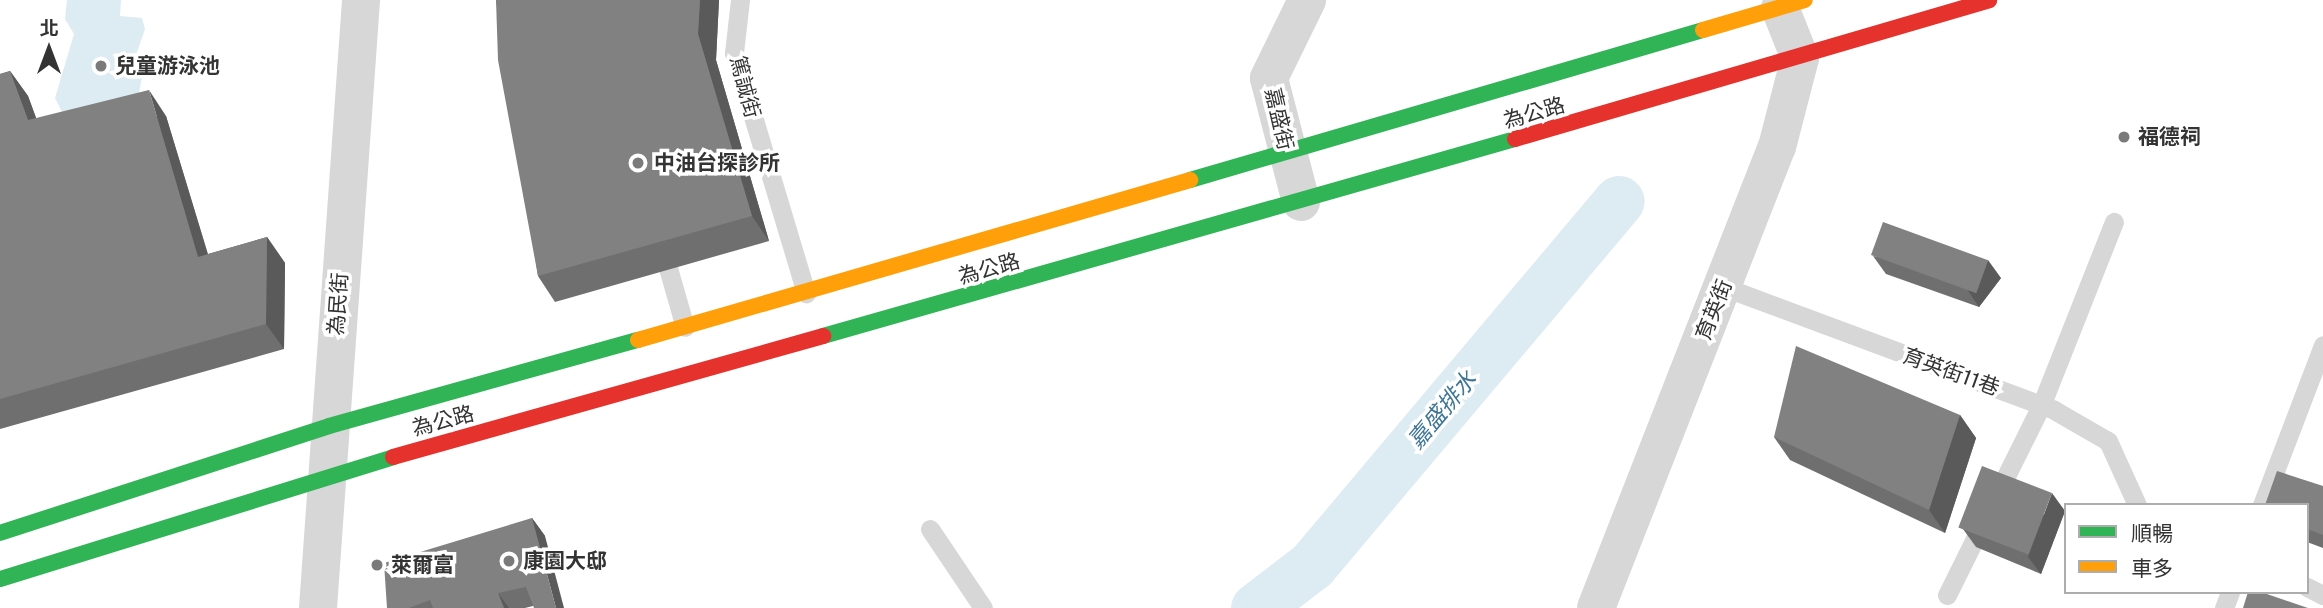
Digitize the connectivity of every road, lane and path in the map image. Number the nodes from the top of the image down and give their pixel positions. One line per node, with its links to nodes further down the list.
1 (361, 0): 17 (street, 為民街)
2 (740, 0): 12 (lane, 篤誠街)
3 (1307, 0): 7 (street, 嘉盛街)
4 (1989, 0): 6 (street, 為公路)
5 (1793, 4): 6 (street); 7 (street, 為公路)
6 (1800, 58): 8 (street, 為公路); 11 (street, 育英街)
7 (1286, 150): 8 (street, 嘉盛街); 12 (street, 為公路)
8 (1301, 202): 14 (street, 為公路)
9 (2115, 222): 16 (lane)
10 (656, 226): 13 (lane)
11 (1724, 287): 16 (lane, 育英街11巷); 27 (street, 育英街)
12 (810, 304): 13 (street, 為公路); 14 (street)
13 (685, 327): 17 (street, 為公路)
14 (819, 340): 18 (street, 為公路)
15 (2323, 345): 20 (lane)
16 (2041, 405): 19 (lane, 育英街11巷); 24 (lane)
17 (329, 426): 18 (street, 為民街); 22 (street, 為公路)
18 (329, 475): 23 (street, 為公路); 25 (street, 為民街)
19 (2136, 503)
20 (2263, 503)
21 (930, 529): 26 (lane)
22 (0, 533)
23 (0, 579)
24 (1947, 595)
25 (317, 608)
26 (983, 608)
27 (1596, 608)

